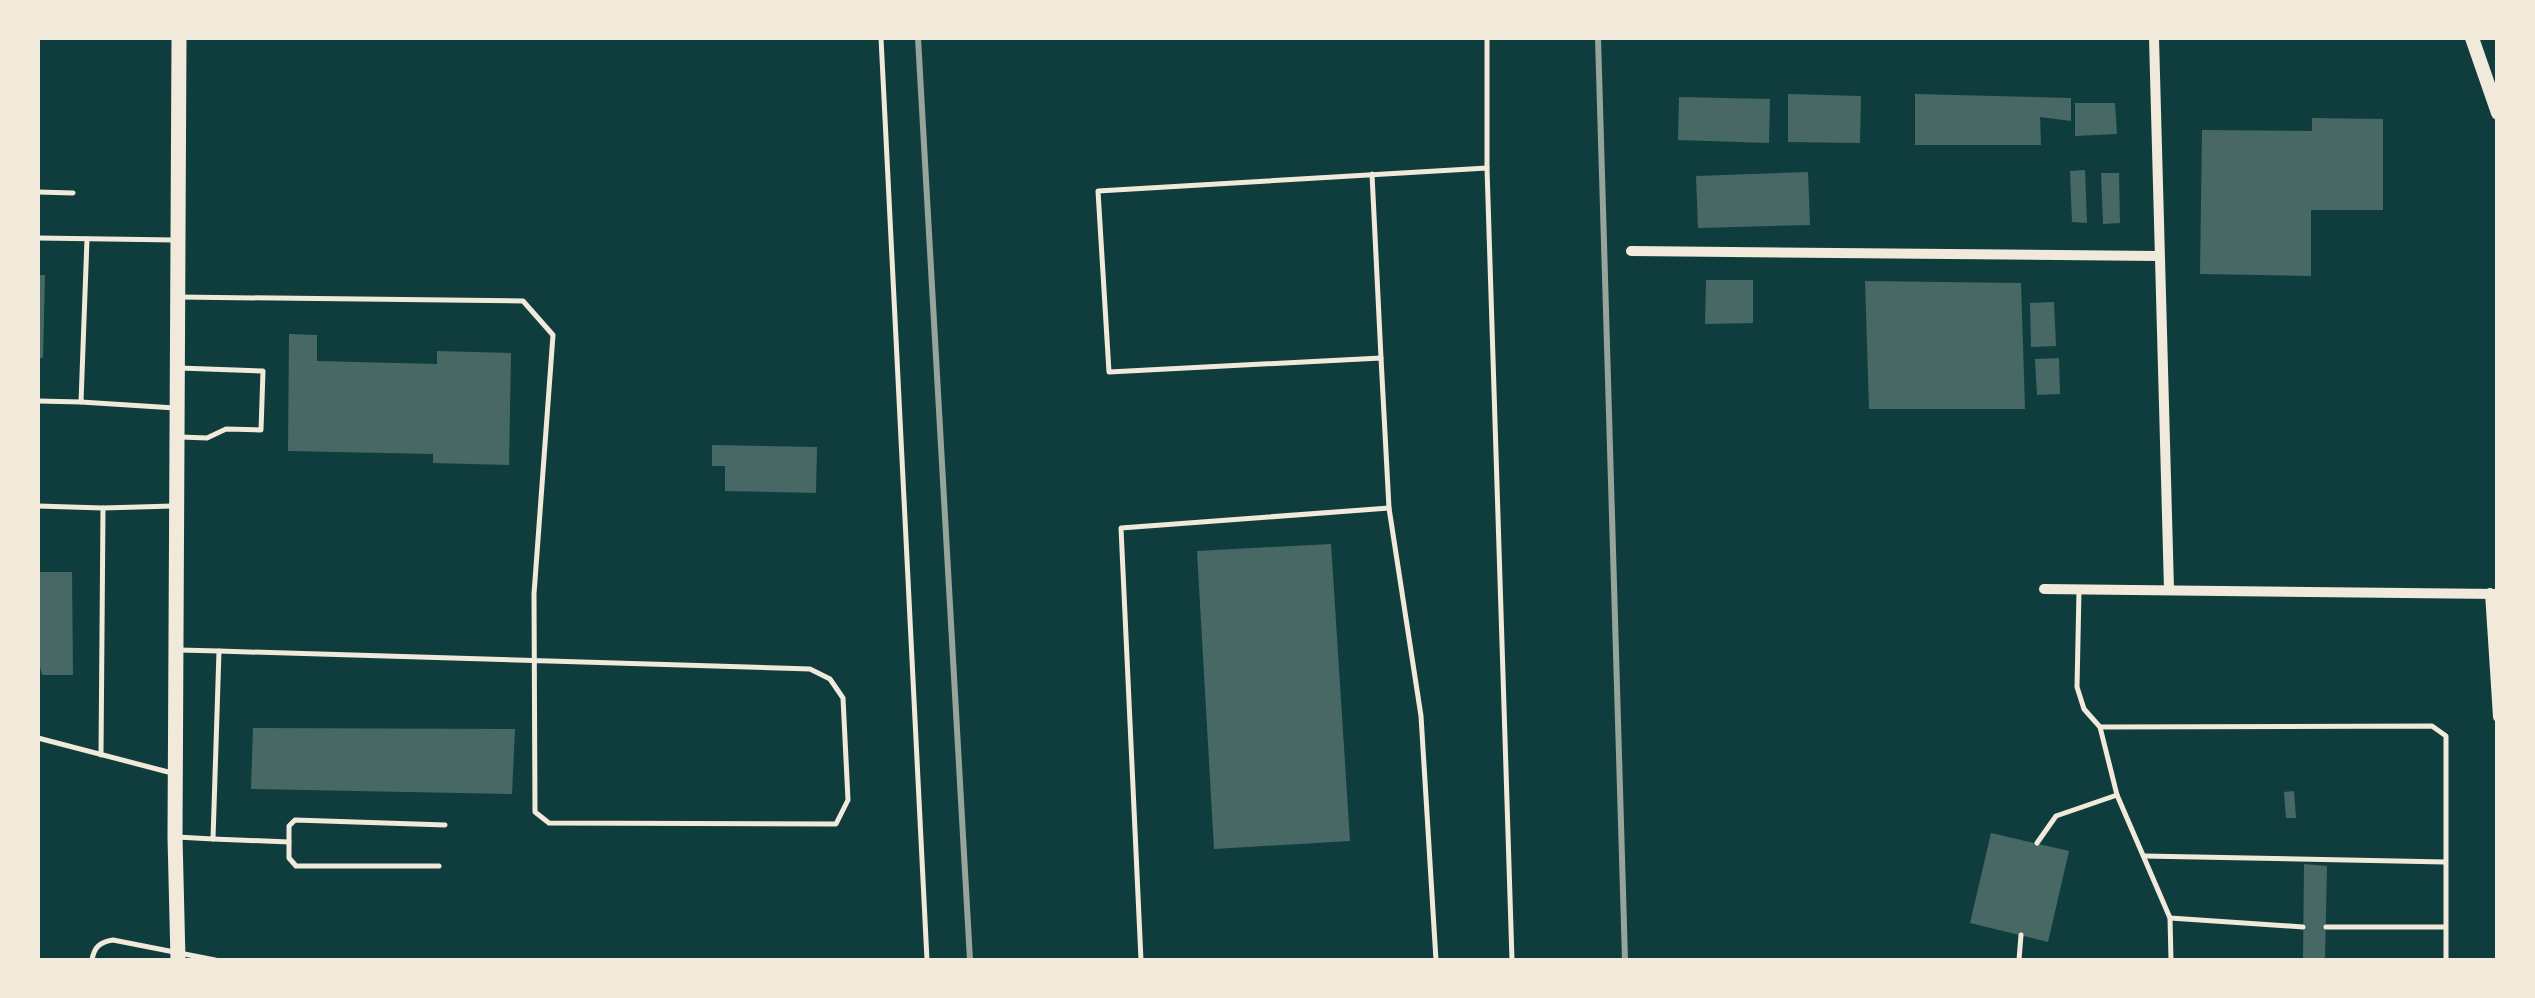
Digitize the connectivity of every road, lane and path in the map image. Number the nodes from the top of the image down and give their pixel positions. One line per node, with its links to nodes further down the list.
1 (179, 38): 13 (main road)
2 (881, 38): 57 (lane)
3 (1487, 38): 7 (lane)
4 (2154, 38): 15 (street)
5 (2472, 38): 6 (main road)
6 (2498, 114)
7 (1487, 168): 8 (lane); 60 (lane)
8 (1372, 174): 17 (lane); 17 (lane)
9 (38, 192): 10 (lane)
10 (73, 193)
11 (38, 238): 12 (lane)
12 (87, 239): 13 (lane); 20 (lane)
13 (178, 240): 16 (main road)
14 (1631, 251): 15 (street)
15 (2159, 256): 29 (street)
16 (176, 297): 18 (main road); 33 (lane)
17 (1381, 358): 26 (lane)
18 (178, 368): 21 (main road); 22 (lane)
19 (38, 401): 20 (lane)
20 (81, 402): 21 (lane)
21 (178, 408): 22 (main road)
22 (178, 438): 24 (main road)
23 (38, 506): 25 (lane)
24 (176, 506): 25 (lane); 31 (main road)
25 (103, 508): 38 (lane)
26 (1388, 508): 58 (lane); 59 (lane)
27 (2079, 588): 28 (street); 29 (street); 36 (lane)
28 (2044, 589)
29 (2169, 589): 30 (street)
30 (2494, 593): 34 (street)
31 (176, 650): 32 (lane); 39 (main road)
32 (219, 651): 33 (lane); 43 (lane)
33 (534, 660): 33 (lane)
34 (2496, 663): 35 (street)
35 (2498, 716)
36 (2100, 727): 40 (lane); 47 (lane)
37 (38, 738): 38 (lane)
38 (102, 755): 39 (lane)
39 (175, 774): 42 (main road)
40 (2117, 795): 45 (lane); 46 (lane)
41 (445, 825): 44 (lane)
42 (175, 837): 43 (lane); 54 (main road)
43 (213, 839): 44 (lane)
44 (289, 842): 48 (lane)
45 (2037, 843)
46 (2144, 856): 47 (lane); 49 (lane)
47 (2445, 862): 52 (lane)
48 (439, 866)
49 (2170, 918): 50 (lane); 62 (lane)
50 (2303, 927)
51 (2326, 927): 52 (lane)
52 (2444, 927): 63 (lane)
53 (2021, 935): 61 (lane)
54 (178, 958): 55 (lane); 56 (lane)
55 (92, 960)
56 (215, 960)
57 (927, 960)
58 (1141, 960)
59 (1436, 960)
60 (1512, 960)
61 (2019, 960)
62 (2171, 960)
63 (2446, 960)

